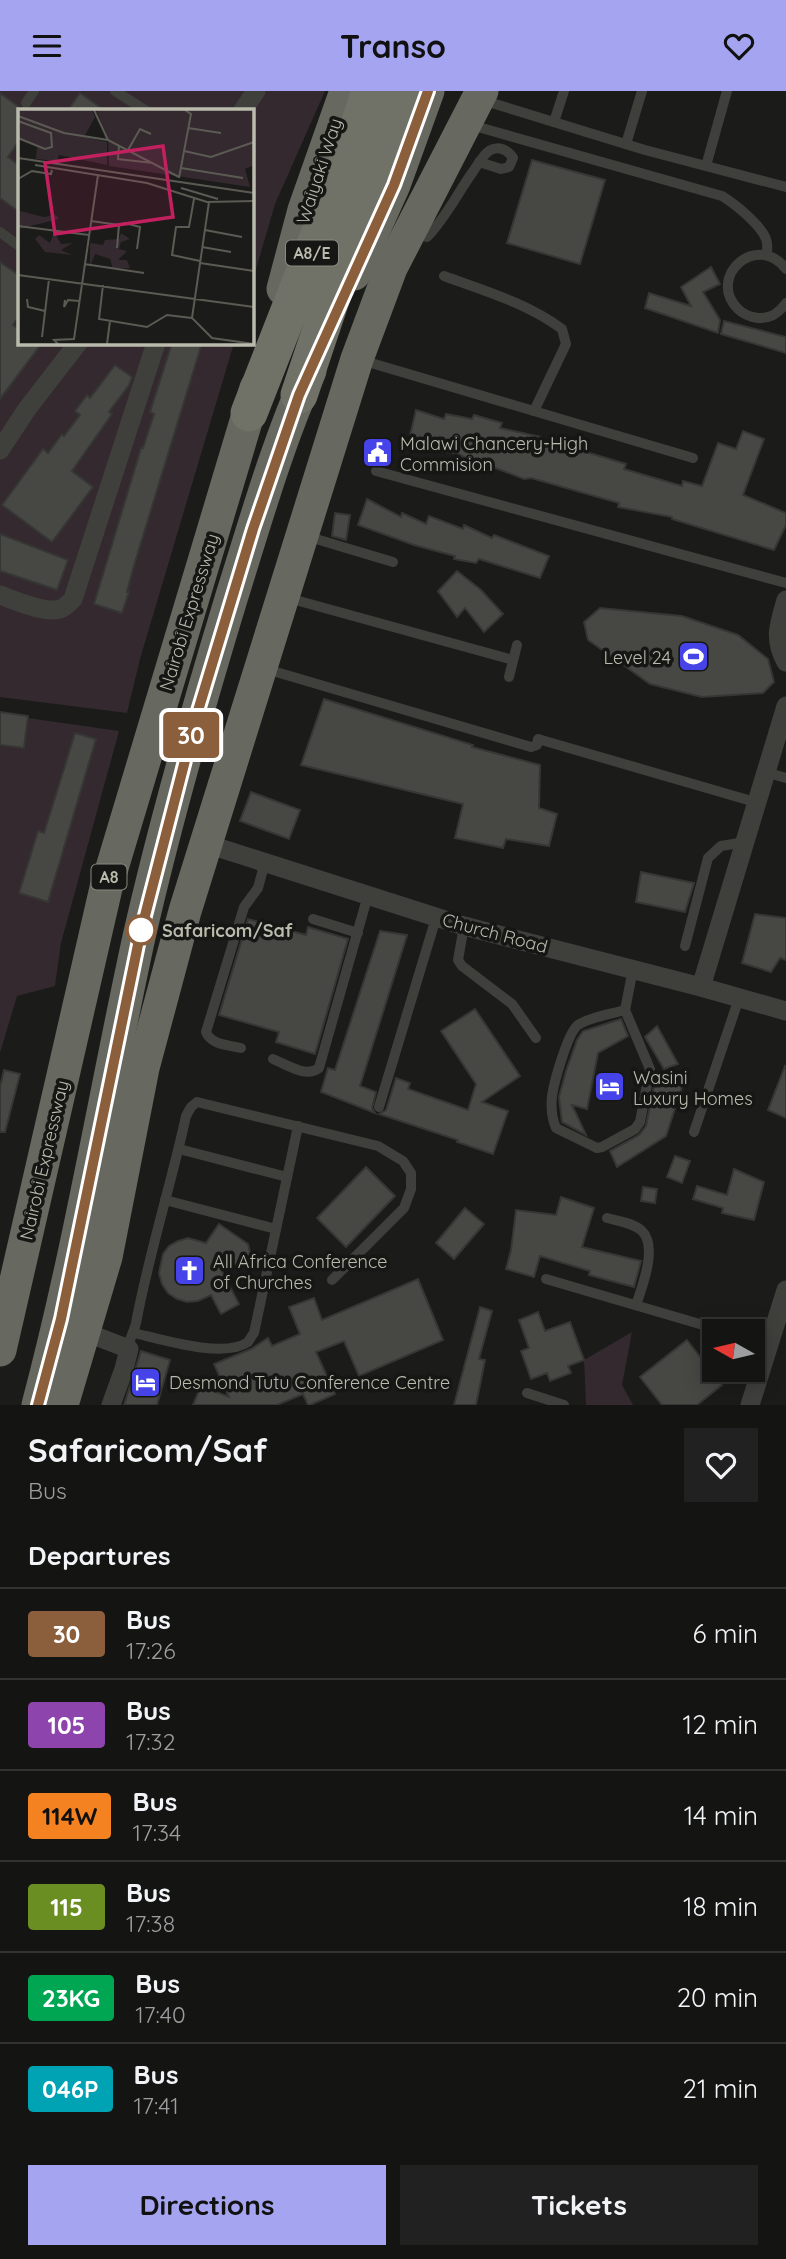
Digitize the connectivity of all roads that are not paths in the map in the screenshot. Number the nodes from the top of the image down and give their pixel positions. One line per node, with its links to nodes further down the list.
1 (34, 91): 11 (lane)
2 (115, 91): 13 (lane)
3 (257, 91): 14 (street)
4 (346, 91): 32 (highway, Waiyaki Way / A8)
5 (370, 91): 32 (highway, Nairobi Expressway / A8/E)
6 (401, 91): 30 (highway, Nairobi Expressway / A8/E)
7 (428, 91): 30 (highway, A8)
8 (564, 91): 15 (lane)
9 (642, 91): 16 (lane)
10 (727, 91): 18 (lane)
11 (26, 103)
12 (475, 104): 15 (lane); 21 (highway); 23 (lane)
13 (143, 109)
14 (244, 109)
15 (554, 122): 16 (lane)
16 (626, 144): 18 (lane)
17 (479, 162): 21 (lane)
18 (706, 166): 19 (lane)
19 (786, 187)
20 (0, 232): 22 (lane)
21 (409, 232): 29 (highway)
22 (18, 245)
23 (767, 255): 24 (lane); 26 (lane)
24 (786, 269)
25 (444, 276): 31 (lane)
26 (786, 303)
27 (76, 345): 33 (street)
28 (155, 345): 39 (street)
29 (357, 359): 31 (lane); 36 (highway)
30 (299, 395): 87 (highway, Nairobi Expressway / A8)
31 (534, 411): 34 (lane)
32 (249, 413): 83 (highway, Nairobi Expressway / A8)
33 (0, 450)
34 (693, 458)
35 (376, 471): 38 (lane)
36 (302, 535): 37 (lane); 40 (highway)
37 (393, 562)
38 (786, 583)
39 (0, 595)
40 (283, 597): 43 (lane); 45 (highway)
41 (786, 600): 44 (street)
42 (517, 645): 43 (lane)
43 (513, 660): 46 (lane)
44 (786, 662)
45 (260, 668): 50 (lane); 52 (highway)
46 (509, 677)
47 (786, 706): 48 (street)
48 (765, 772): 49 (lane); 50 (street)
49 (786, 778)
50 (755, 803): 51 (street)
51 (746, 842): 59 (lane); 61 (street)
52 (207, 844): 53 (street, Church Road); 81 (highway)
53 (265, 862): 54 (street, Church Road); 66 (lane)
54 (368, 894): 55 (street, Church Road); 58 (lane)
55 (436, 918): 57 (street, Church Road); 68 (lane)
56 (313, 919): 58 (lane)
57 (464, 926): 60 (street, Church Road); 65 (lane)
58 (358, 933): 67 (lane)
59 (685, 946)
60 (633, 969): 61 (street, Church Road); 63 (lane)
61 (701, 987): 62 (street, Church Road)
62 (739, 998): 64 (street, Church Road); 70 (lane)
63 (625, 1010): 63 (lane)
64 (786, 1011)
65 (536, 1038)
66 (241, 1048)
67 (273, 1059)
68 (379, 1107)
69 (298, 1126): 71 (lane); 72 (lane); 77 (lane)
70 (694, 1132)
71 (179, 1149): 72 (lane); 73 (lane)
72 (287, 1177): 75 (lane)
73 (165, 1200): 75 (lane); 84 (lane)
74 (607, 1218): 79 (lane)
75 (276, 1229): 84 (lane)
76 (546, 1279): 79 (lane)
77 (331, 1280)
78 (786, 1290): 82 (street)
79 (636, 1305): 80 (lane)
80 (702, 1325)
81 (85, 1332): 84 (street); 88 (highway)
82 (765, 1332)
83 (2, 1334)
84 (131, 1341): 89 (street)
85 (753, 1383): 91 (street)
86 (527, 1393): 90 (lane)
87 (38, 1405)
88 (62, 1405)
89 (111, 1405)
90 (564, 1405)
91 (750, 1405)

